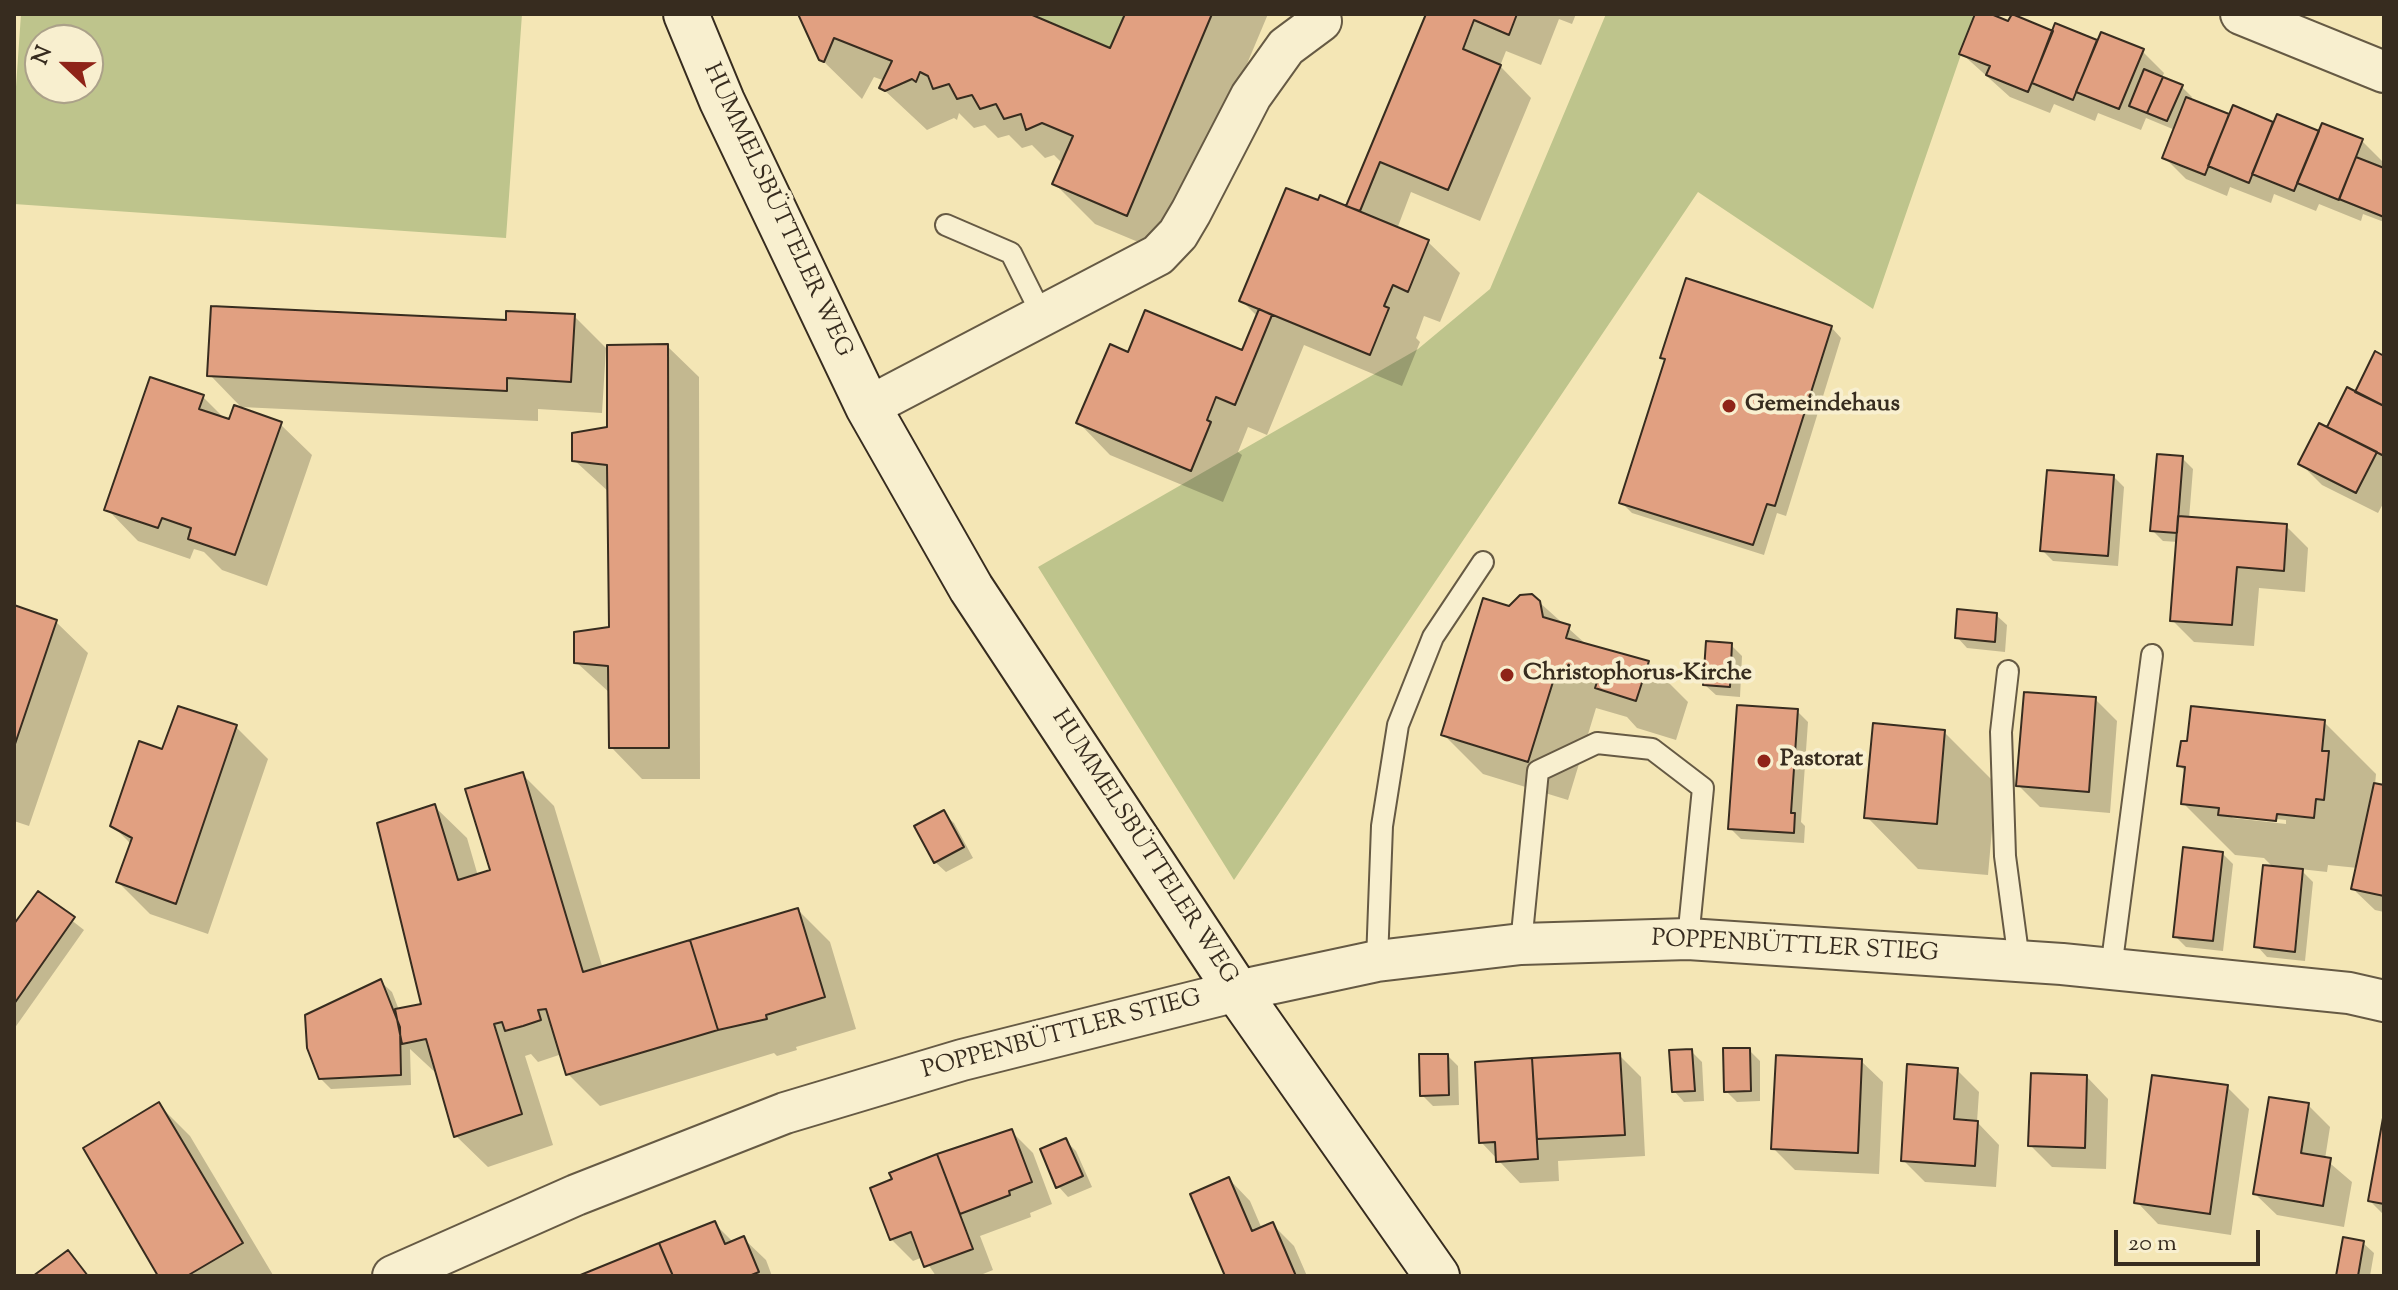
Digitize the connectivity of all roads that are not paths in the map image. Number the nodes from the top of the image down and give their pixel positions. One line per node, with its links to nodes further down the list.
1 (686, 14): 7 (street, HUMMELSBÜTTELER WEG)
2 (2241, 14): 4 (street)
3 (1321, 21): 6 (street)
4 (2384, 72)
5 (946, 225): 6 (lane)
6 (1043, 317): 7 (street)
7 (868, 407): 16 (street, HUMMELSBÜTTELER WEG)
8 (1483, 562): 13 (lane)
9 (2152, 655): 15 (lane)
10 (2008, 671): 14 (lane)
11 (1688, 939): 12 (street, POPPENBÜTTLER STIEG); 12 (lane); 14 (street, POPPENBÜTTLER STIEG)
12 (1521, 944): 13 (street, POPPENBÜTTLER STIEG)
13 (1377, 961): 16 (street, POPPENBÜTTLER STIEG)
14 (2019, 961): 15 (street, POPPENBÜTTLER STIEG)
15 (2111, 969): 17 (street, POPPENBÜTTLER STIEG)
16 (1237, 991): 18 (street, POPPENBÜTTLER STIEG); 19 (street, HUMMELSBÜTTELER WEG)
17 (2384, 1001)
18 (393, 1276)
19 (1437, 1276)

